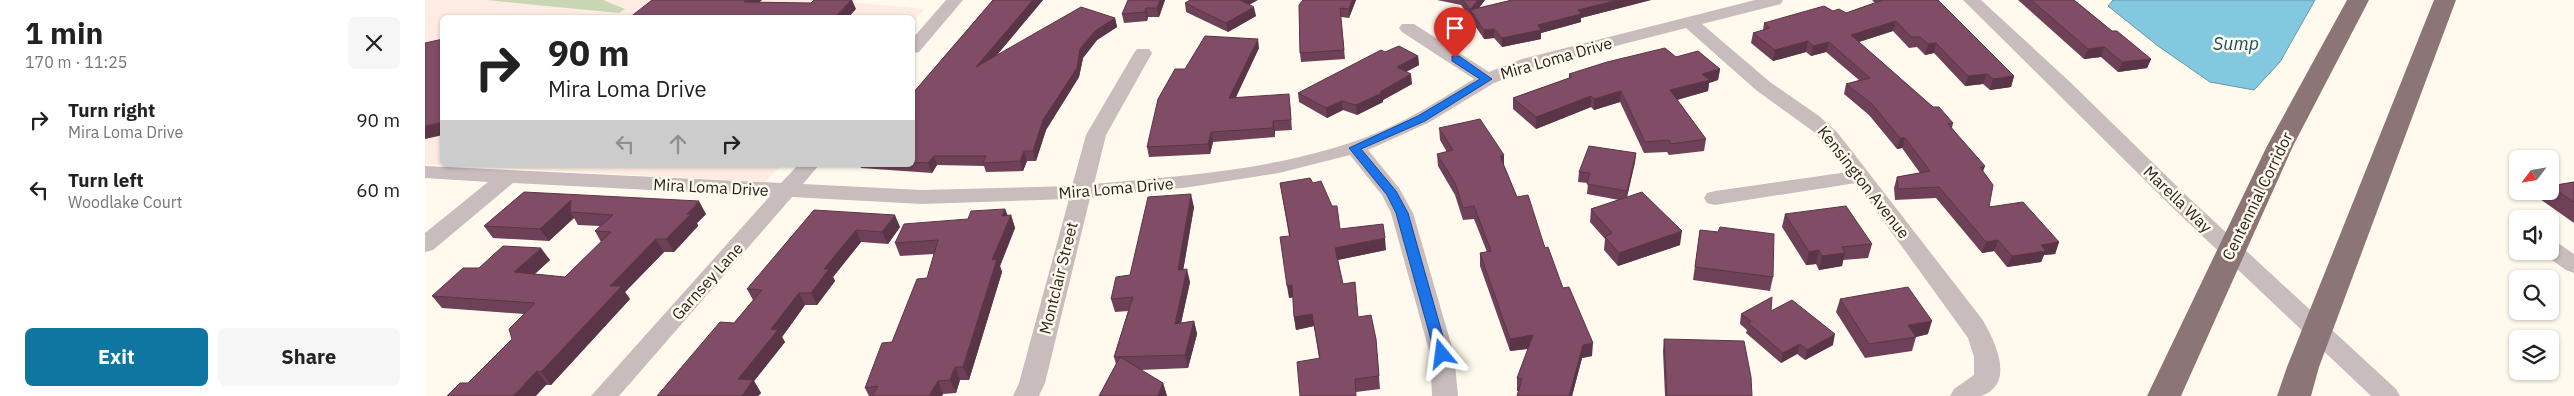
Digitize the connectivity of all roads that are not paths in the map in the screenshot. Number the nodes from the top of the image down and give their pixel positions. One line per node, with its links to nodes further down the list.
1 (955, 0): 8 (street)
2 (1775, 0): 6 (street, Mira Loma Drive)
3 (1971, 0): 28 (street, Marella Way)
4 (2358, 0): 26 (highway, Centennial Corridor)
5 (2445, 0): 27 (highway)
6 (1690, 22): 10 (street, Mira Loma Drive); 15 (street, Kensington Avenue)
7 (1408, 28): 10 (street)
8 (915, 46)
9 (1143, 53): 17 (street, Montclair Street)
10 (1487, 79): 11 (street, Mira Loma Drive)
11 (1355, 148): 17 (street, Mira Loma Drive); 24 (street)
12 (807, 167): 16 (street, Garnsey Lane)
13 (425, 172): 14 (street, Mira Loma Drive)
14 (508, 176): 16 (street, Mira Loma Drive); 19 (street)
15 (1862, 176): 18 (street); 25 (street, Kensington Avenue)
16 (786, 191): 17 (street, Mira Loma Drive); 22 (street, Garnsey Lane)
17 (1081, 192): 23 (street, Montclair Street)
18 (1715, 198)
19 (425, 245)
20 (2559, 254): 21 (street)
21 (2574, 265)
22 (604, 396)
23 (1026, 396)
24 (1445, 396)
25 (1963, 396)
26 (2164, 396)
27 (2294, 396)
28 (2387, 396)

